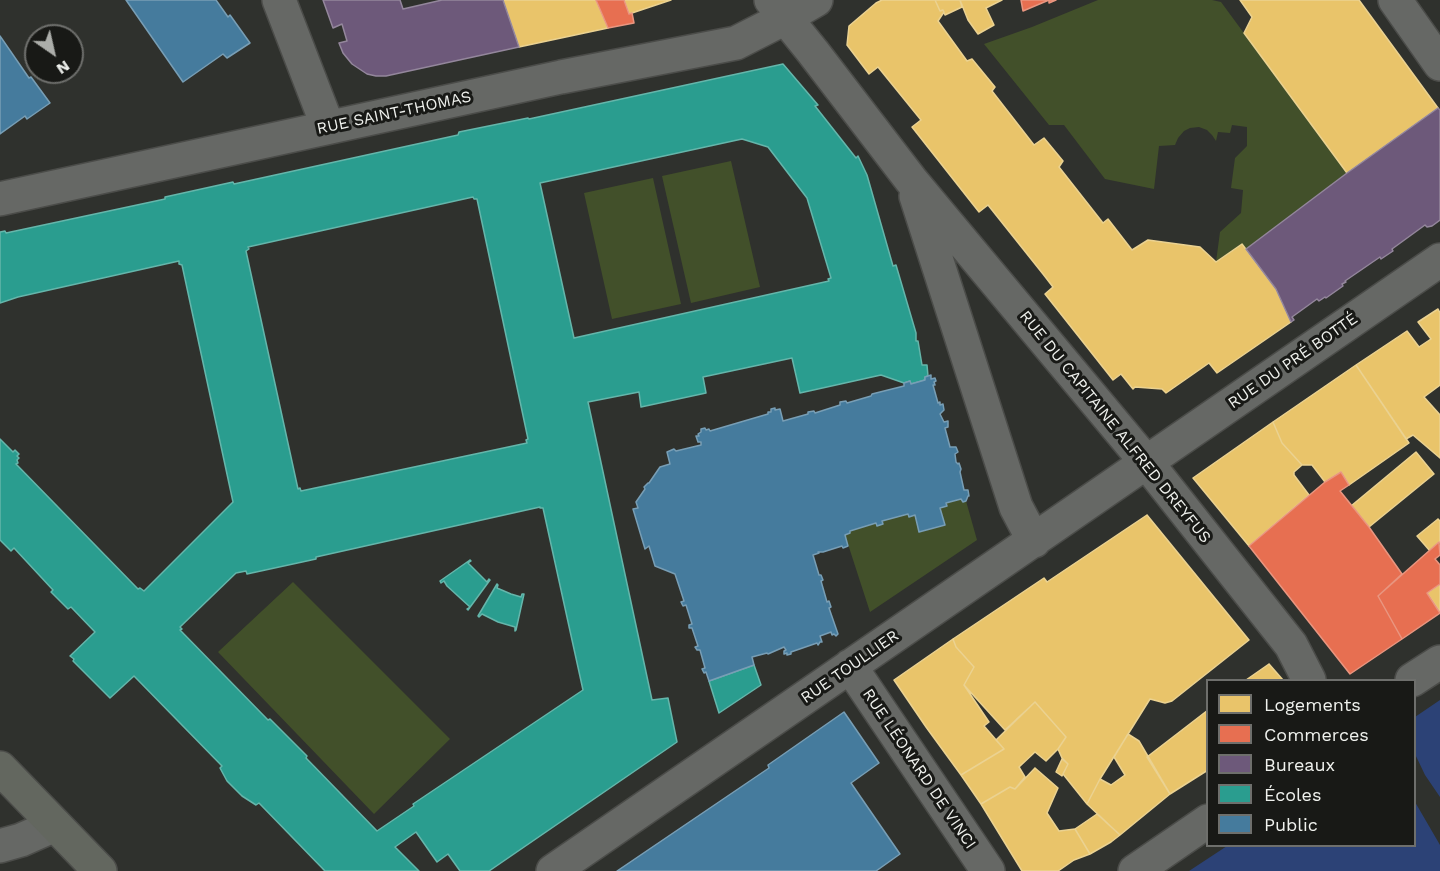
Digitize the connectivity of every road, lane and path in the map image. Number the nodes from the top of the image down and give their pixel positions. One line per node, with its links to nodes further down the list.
1 (279, 0): 6 (street)
2 (816, 0): 4 (street, RUE SAINT-THOMAS)
3 (1395, 0): 5 (street)
4 (778, 9): 6 (street, RUE SAINT-THOMAS); 7 (street, RUE DU CAPITAINE ALFRED DREYFUS)
5 (1440, 64)
6 (328, 127): 8 (street, RUE SAINT-THOMAS)
7 (911, 180): 10 (street, RUE DU CAPITAINE ALFRED DREYFUS); 11 (street, RUE DU CAPITAINE ALFRED DREYFUS)
8 (0, 199)
9 (1440, 260): 10 (street, RUE DU PRÉ BOTTÉ)
10 (1147, 463): 11 (street, RUE TOULLIER); 14 (street, RUE DU CAPITAINE ALFRED DREYFUS)
11 (1034, 541): 13 (street, RUE TOULLIER)
12 (1440, 662): 15 (street)
13 (850, 666): 21 (street, RUE TOULLIER); 22 (street, RUE LÉONARD DE VINCI)
14 (1308, 679)
15 (1415, 679)
16 (0, 768): 18 (main road)
17 (1206, 822): 23 (street)
18 (55, 825): 19 (street); 20 (main road)
19 (0, 846)
20 (100, 871)
21 (553, 871)
22 (988, 871)
23 (1135, 871)

